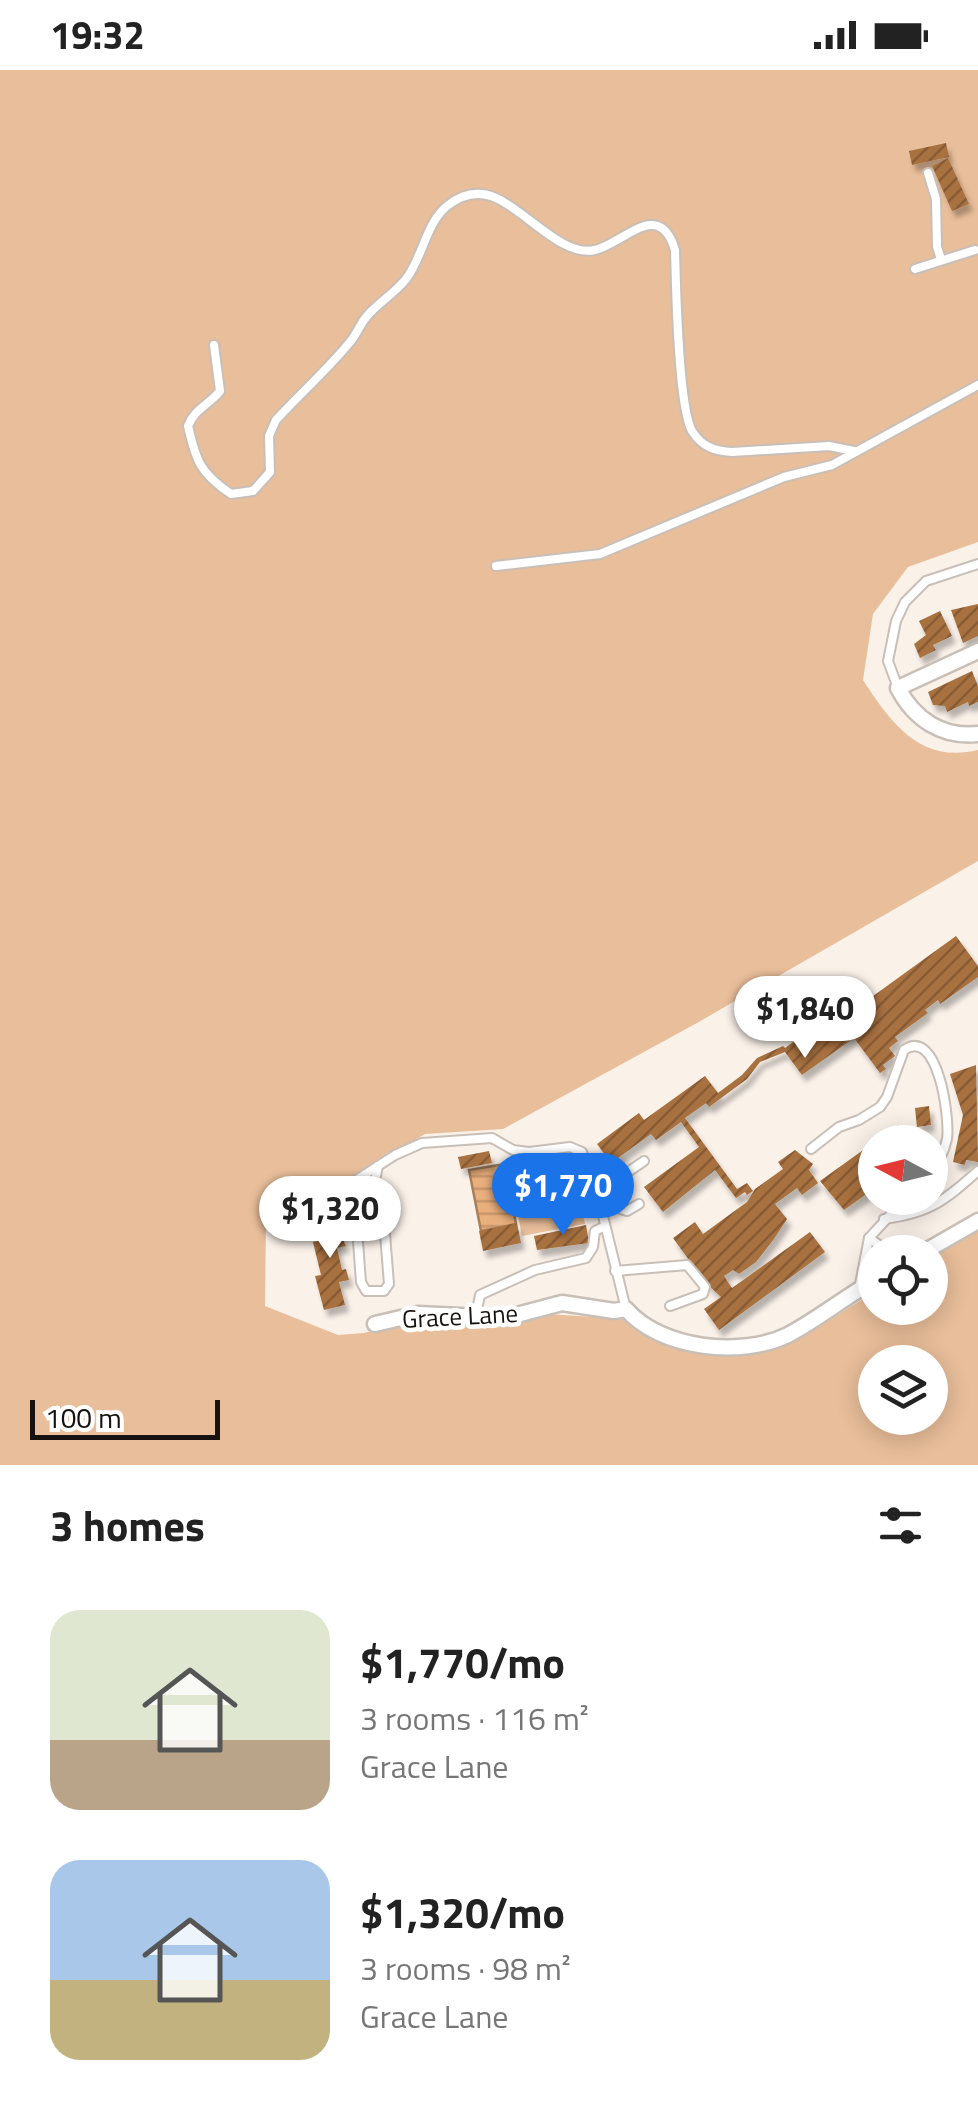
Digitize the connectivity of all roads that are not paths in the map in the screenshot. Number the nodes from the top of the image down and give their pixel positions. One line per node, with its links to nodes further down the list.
1 (928, 173): 3 (lane)
2 (977, 247): 3 (lane)
3 (941, 259): 4 (lane)
4 (915, 269)
5 (214, 345): 7 (lane)
6 (978, 385): 7 (lane)
7 (854, 451): 9 (lane)
8 (978, 564): 11 (lane)
9 (496, 566)
10 (978, 652): 11 (street)
11 (898, 688): 12 (street)
12 (978, 734)
13 (948, 1125): 14 (lane)
14 (811, 1148)
15 (644, 1162): 19 (lane)
16 (378, 1166): 18 (lane); 19 (lane); 21 (lane)
17 (978, 1171): 24 (lane)
18 (372, 1194): 18 (lane)
19 (596, 1194): 22 (lane)
20 (639, 1204): 22 (lane)
21 (316, 1206)
22 (602, 1209): 26 (lane)
23 (888, 1215): 24 (lane)
24 (884, 1219): 27 (lane)
25 (978, 1221): 28 (street)
26 (605, 1226): 29 (lane); 33 (lane)
27 (871, 1235)
28 (948, 1238)
29 (615, 1271): 31 (lane); 32 (lane)
30 (858, 1291): 32 (street)
31 (670, 1306)
32 (626, 1308): 33 (street, Grace Lane)
33 (476, 1317): 34 (street, Grace Lane)
34 (375, 1324)

